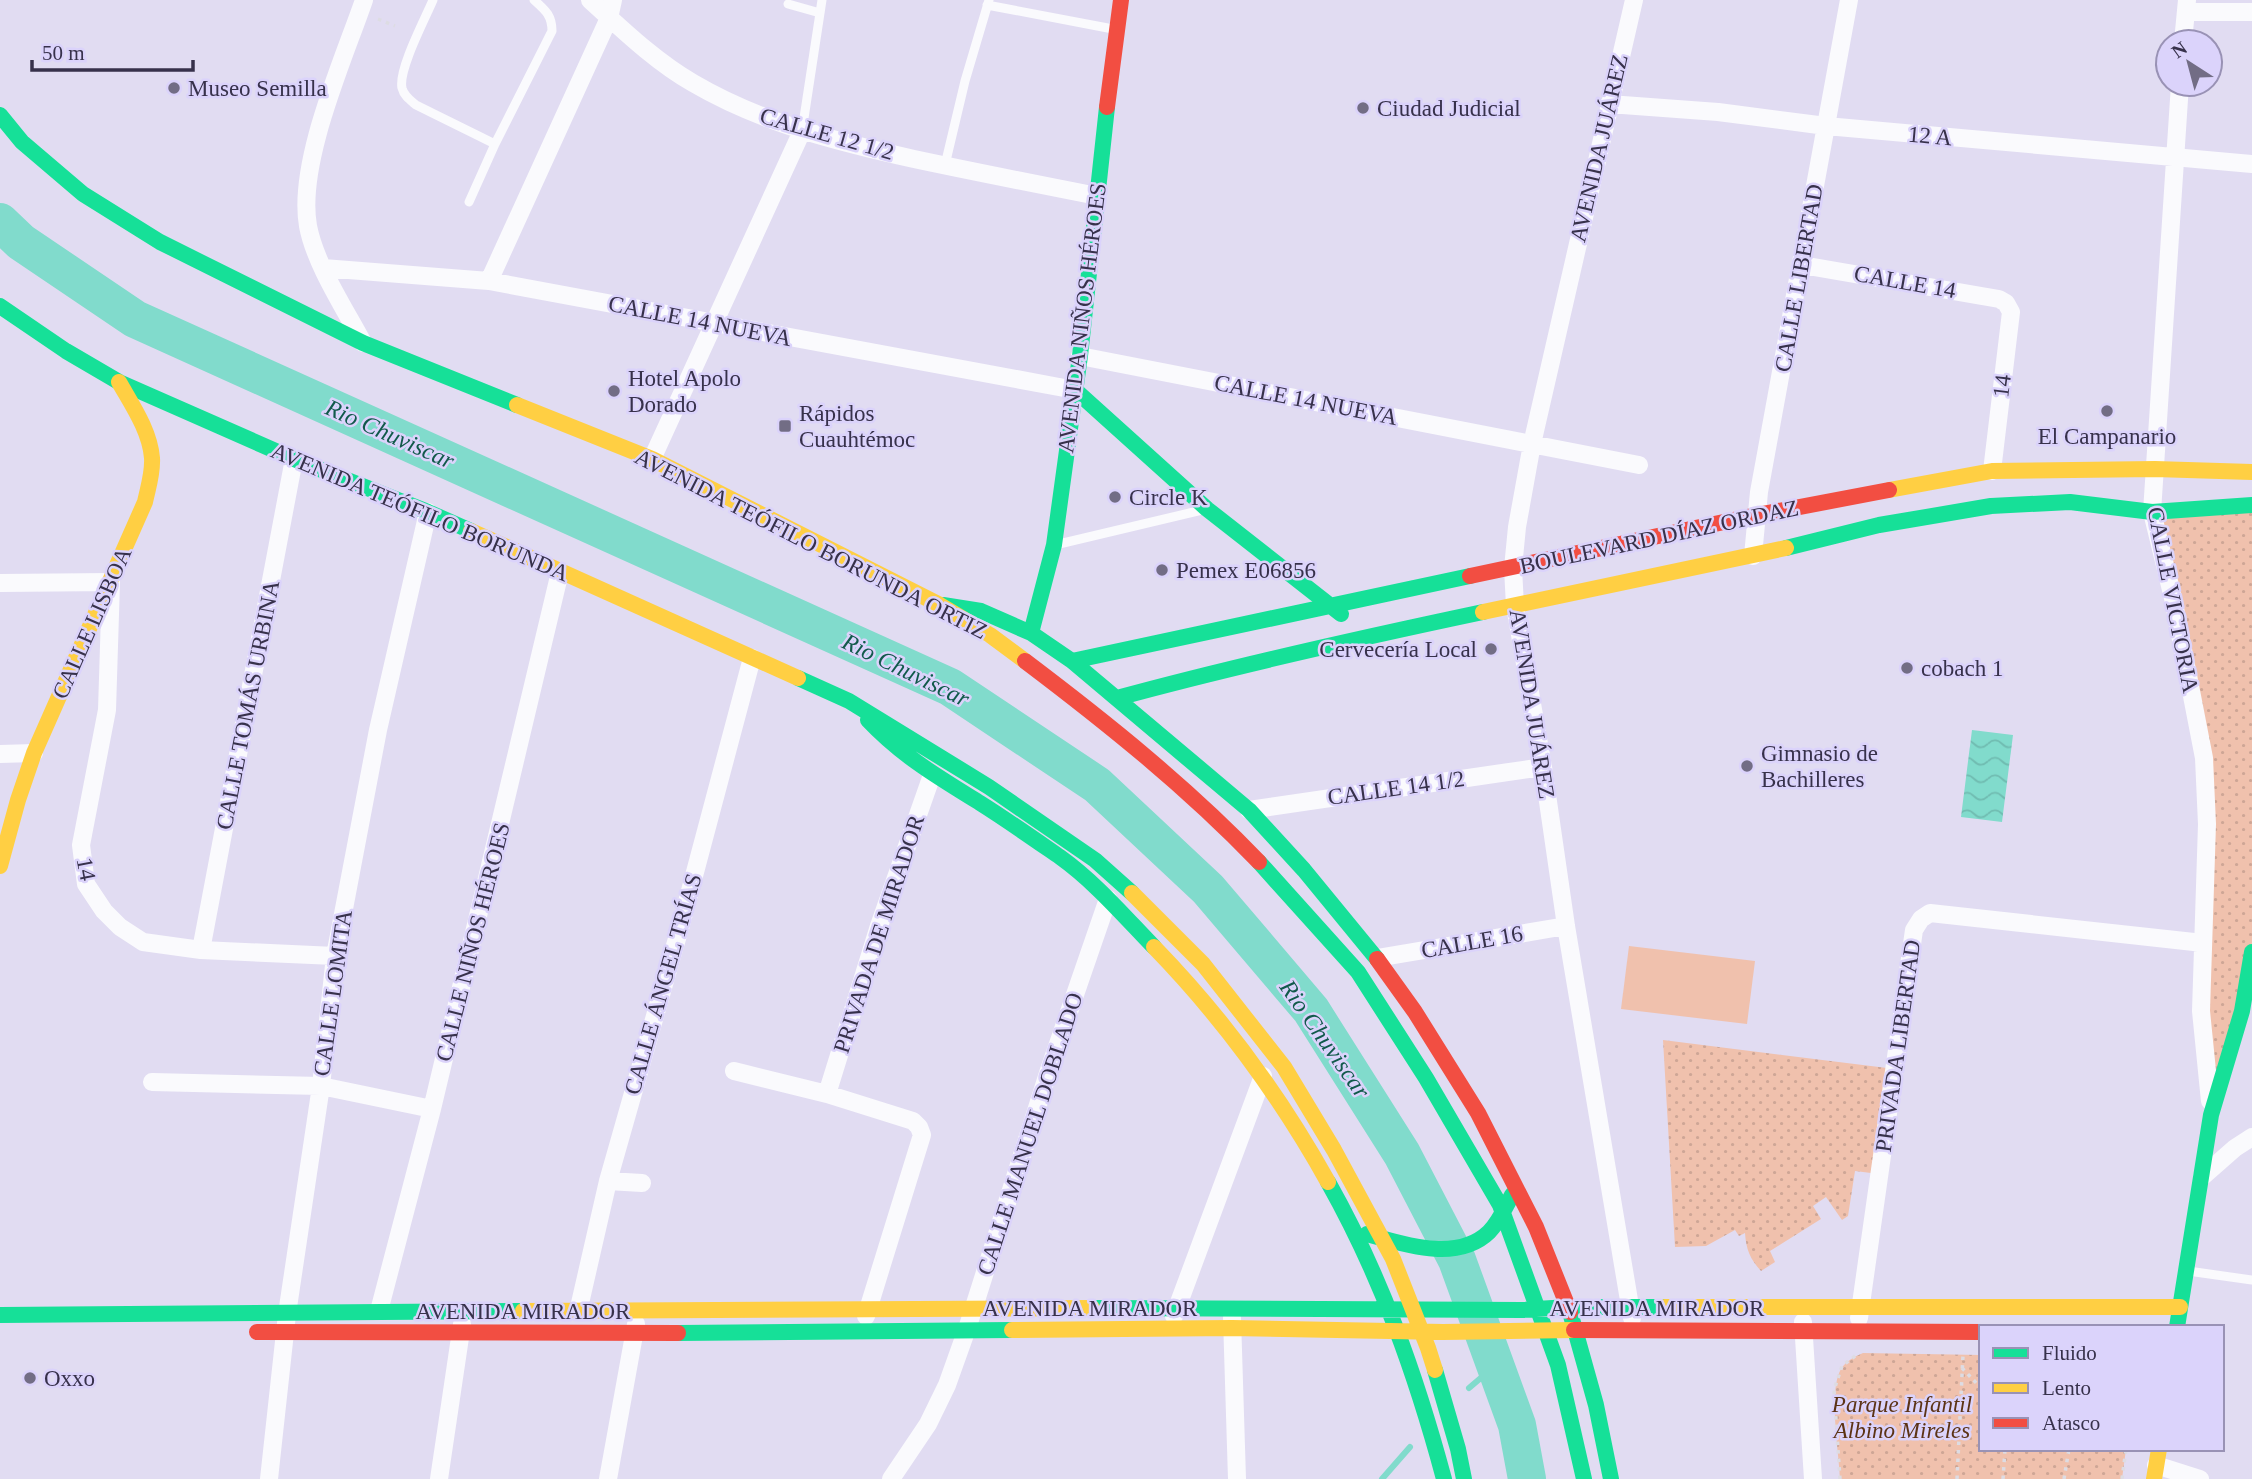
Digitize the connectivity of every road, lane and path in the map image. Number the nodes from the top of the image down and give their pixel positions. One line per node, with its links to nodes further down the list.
1 (364, 0): 29 (street)
2 (433, 0): 22 (lane)
3 (534, 0): 22 (lane)
4 (590, 0): 12 (street, CALLE 12 1/2)
5 (822, 0): 14 (lane)
6 (1121, 0): 16 (main road, AVENIDA NIÑOS HÉROES)
7 (1634, 0): 18 (street, AVENIDA JUÁREZ)
8 (1849, 0): 20 (street, CALLE LIBERTAD)
9 (988, 2): 16 (lane); 25 (lane)
10 (788, 4): 14 (lane)
11 (2186, 6): 13 (street); 15 (street)
12 (611, 9): 21 (street, CALLE 12 1/2); 30 (street)
13 (2252, 12)
14 (820, 13): 21 (lane)
15 (2184, 28)
16 (1116, 30): 26 (main road, AVENIDA NIÑOS HÉROES)
17 (2179, 98): 23 (street, CALLE VICTORIA)
18 (1609, 104): 20 (street, 12 A); 38 (street, AVENIDA JUÁREZ)
19 (0, 115): 34 (main road, AVENIDA TEÓFILO BORUNDA ORTIZ)
20 (1826, 126): 23 (street, 12 A); 28 (street, CALLE LIBERTAD)
21 (802, 131): 25 (street, CALLE 12 1/2); 33 (street)
22 (495, 144): 27 (lane)
23 (2173, 159): 24 (street, 12 A); 42 (street, CALLE VICTORIA)
24 (2252, 164)
25 (945, 165): 26 (street, CALLE 12 1/2)
26 (1097, 196): 35 (main road, AVENIDA NIÑOS HÉROES)
27 (468, 201)
28 (1802, 265): 31 (street, CALLE 14); 49 (street, CALLE LIBERTAD)
29 (323, 268): 30 (street, CALLE 14 NUEVA); 34 (street)
30 (489, 281): 33 (street, CALLE 14 NUEVA)
31 (2006, 303): 43 (street, 14)
32 (0, 306): 36 (main road, AVENIDA TEÓFILO BORUNDA)
33 (715, 324): 37 (street, CALLE 14 NUEVA); 40 (street)
34 (363, 342): 40 (main road, AVENIDA TEÓFILO BORUNDA ORTIZ)
35 (1080, 356): 37 (main road, AVENIDA NIÑOS HÉROES); 38 (street, CALLE 14 NUEVA)
36 (119, 382): 39 (main road, AVENIDA TEÓFILO BORUNDA); 54 (main road, CALLE LISBOA)
37 (1075, 390): 46 (main road); 50 (main road, AVENIDA NIÑOS HÉROES)
38 (1532, 444): 41 (street, CALLE 14 NUEVA); 52 (street, AVENIDA JUÁREZ)
39 (294, 459): 47 (main road, AVENIDA TEÓFILO BORUNDA); 74 (street, CALLE TOMÁS URBINA)
40 (652, 459): 56 (main road, AVENIDA TEÓFILO BORUNDA ORTIZ)
41 (1639, 465)
42 (2155, 469): 43 (main road, BOULEVARD DÍAZ ORDAZ); 44 (main road, BOULEVARD DÍAZ ORDAZ); 48 (street, CALLE VICTORIA)
43 (1992, 471): 49 (main road, BOULEVARD DÍAZ ORDAZ)
44 (2252, 472)
45 (2252, 505): 48 (main road, BOULEVARD DÍAZ ORDAZ)
46 (1207, 509): 50 (lane); 57 (main road)
47 (428, 512): 53 (main road, AVENIDA TEÓFILO BORUNDA); 76 (street, CALLE LOMITA)
48 (2152, 512): 51 (main road, BOULEVARD DÍAZ ORDAZ); 73 (street, CALLE VICTORIA)
49 (1757, 515): 51 (street, CALLE LIBERTAD); 52 (main road, BOULEVARD DÍAZ ORDAZ)
50 (1054, 545): 59 (main road, AVENIDA NIÑOS HÉROES)
51 (1753, 556): 58 (main road, BOULEVARD DÍAZ ORDAZ)
52 (1513, 568): 57 (main road, BOULEVARD DÍAZ ORDAZ); 58 (street, AVENIDA JUÁREZ)
53 (560, 572): 61 (main road, AVENIDA TEÓFILO BORUNDA); 83 (street, CALLE NIÑOS HÉROES)
54 (111, 582): 55 (street); 66 (main road, CALLE LISBOA); 74 (street, 14)
55 (0, 583)
56 (940, 605): 59 (main road); 138 (main road, AVENIDA TEÓFILO BORUNDA ORTIZ)
57 (1332, 606): 60 (main road); 62 (main road, BOULEVARD DÍAZ ORDAZ)
58 (1515, 606): 60 (main road, BOULEVARD DÍAZ ORDAZ); 67 (street, AVENIDA JUÁREZ)
59 (1031, 633): 62 (main road)
60 (1368, 636): 63 (main road, BOULEVARD DÍAZ ORDAZ)
61 (752, 657): 64 (main road, AVENIDA TEÓFILO BORUNDA); 87 (street, CALLE ÁNGEL TRÍAS)
62 (1072, 661): 63 (main road)
63 (1117, 698): 69 (main road)
64 (849, 701): 68 (main road, AVENIDA TEÓFILO BORUNDA); 137 (main road, AVENIDA TEÓFILO BORUNDA)
65 (0, 754): 66 (street)
66 (34, 754): 70 (main road, CALLE LISBOA)
67 (1543, 767): 69 (street, CALLE 14 1/2); 72 (street, AVENIDA JUÁREZ)
68 (932, 775): 71 (main road, AVENIDA TEÓFILO BORUNDA); 82 (street, PRIVADA DE MIRADOR)
69 (1249, 810): 77 (main road)
70 (0, 866)
71 (1108, 899): 79 (main road, AVENIDA TEÓFILO BORUNDA); 97 (street, CALLE MANUEL DOBLADO)
72 (1566, 926): 77 (street, CALLE 16); 94 (street, AVENIDA JUÁREZ)
73 (2203, 943): 84 (street, CALLE VICTORIA); 102 (street, PRIVADA LIBERTAD)
74 (201, 950): 76 (street, 14)
75 (2252, 952): 84 (main road)
76 (335, 956): 81 (street, CALLE LOMITA)
77 (1377, 958): 89 (main road)
78 (734, 1071): 82 (street)
79 (1264, 1076): 90 (main road, AVENIDA TEÓFILO BORUNDA); 98 (street)
80 (152, 1082): 81 (street)
81 (321, 1086): 83 (street); 108 (street, CALLE LOMITA)
82 (827, 1094): 96 (street)
83 (432, 1109): 104 (street, CALLE NIÑOS HÉROES)
84 (2211, 1115): 86 (main road)
85 (2252, 1137): 86 (street)
86 (2202, 1177): 91 (main road)
87 (608, 1181): 88 (street); 106 (street, CALLE ÁNGEL TRÍAS)
88 (642, 1183)
89 (1516, 1187): 90 (main road); 93 (main road)
90 (1356, 1232): 100 (main road, AVENIDA TEÓFILO BORUNDA)
91 (2187, 1271): 92 (lane); 95 (main road)
92 (2252, 1280)
93 (1569, 1307): 94 (main road, AVENIDA MIRADOR); 100 (main road, AVENIDA MIRADOR); 113 (main road)
94 (1630, 1307): 101 (main road, AVENIDA MIRADOR); 117 (street, AVENIDA JUÁREZ)
95 (2180, 1307): 102 (main road, AVENIDA MIRADOR); 109 (main road)
96 (868, 1308): 97 (main road, AVENIDA MIRADOR); 105 (main road, AVENIDA MIRADOR); 115 (street)
97 (973, 1308): 98 (main road, AVENIDA MIRADOR); 112 (street, CALLE MANUEL DOBLADO)
98 (1178, 1308): 99 (main road, AVENIDA MIRADOR); 110 (street)
99 (1232, 1308): 100 (main road, AVENIDA MIRADOR); 111 (street)
100 (1389, 1308): 116 (main road, AVENIDA TEÓFILO BORUNDA)
101 (1802, 1308): 102 (main road, AVENIDA MIRADOR); 120 (street)
102 (1860, 1308): 118 (street, PRIVADA LIBERTAD)
103 (463, 1310): 104 (main road, AVENIDA MIRADOR); 106 (main road, AVENIDA MIRADOR); 114 (street)
104 (379, 1311): 108 (main road, AVENIDA MIRADOR)
105 (639, 1311): 106 (main road, AVENIDA MIRADOR); 122 (street)
106 (578, 1312)
107 (0, 1315): 108 (main road, AVENIDA MIRADOR)
108 (287, 1323): 114 (main road, AVENIDA MIRADOR); 119 (main road, AVENIDA MIRADOR); 131 (street, CALLE LOMITA)
109 (2177, 1325)
110 (1168, 1328): 111 (main road, AVENIDA MIRADOR); 112 (main road, AVENIDA MIRADOR)
111 (1232, 1328): 116 (main road, AVENIDA MIRADOR); 135 (street)
112 (967, 1329): 115 (main road, AVENIDA MIRADOR); 134 (street, CALLE MANUEL DOBLADO)
113 (1575, 1330): 116 (main road, AVENIDA MIRADOR); 117 (main road, AVENIDA MIRADOR); 139 (main road)
114 (462, 1331): 122 (main road, AVENIDA MIRADOR); 132 (street)
115 (862, 1331): 122 (main road, AVENIDA MIRADOR)
116 (1398, 1331): 136 (main road, AVENIDA TEÓFILO BORUNDA)
117 (1634, 1331): 120 (main road, AVENIDA MIRADOR)
118 (1857, 1331): 120 (main road, AVENIDA MIRADOR); 121 (main road, AVENIDA MIRADOR)
119 (246, 1332)
120 (1804, 1332): 140 (street)
121 (1979, 1332)
122 (634, 1333): 133 (street)
123 (1863, 1353): 141 (path)
124 (1972, 1354): 125 (path)
125 (1962, 1368): 126 (path); 142 (path)
126 (1979, 1386)
127 (2005, 1451): 143 (path)
128 (2069, 1451): 144 (path)
129 (2126, 1451): 145 (path)
130 (2157, 1464): 146 (street)
131 (269, 1479)
132 (439, 1479)
133 (608, 1479)
134 (891, 1479)
135 (1237, 1479)
136 (1444, 1479)
137 (1464, 1479)
138 (1584, 1479)
139 (1611, 1479)
140 (1813, 1479)
141 (1840, 1479)
142 (1957, 1479)
143 (2003, 1479)
144 (2064, 1479)
145 (2122, 1479)
146 (2200, 1479)

